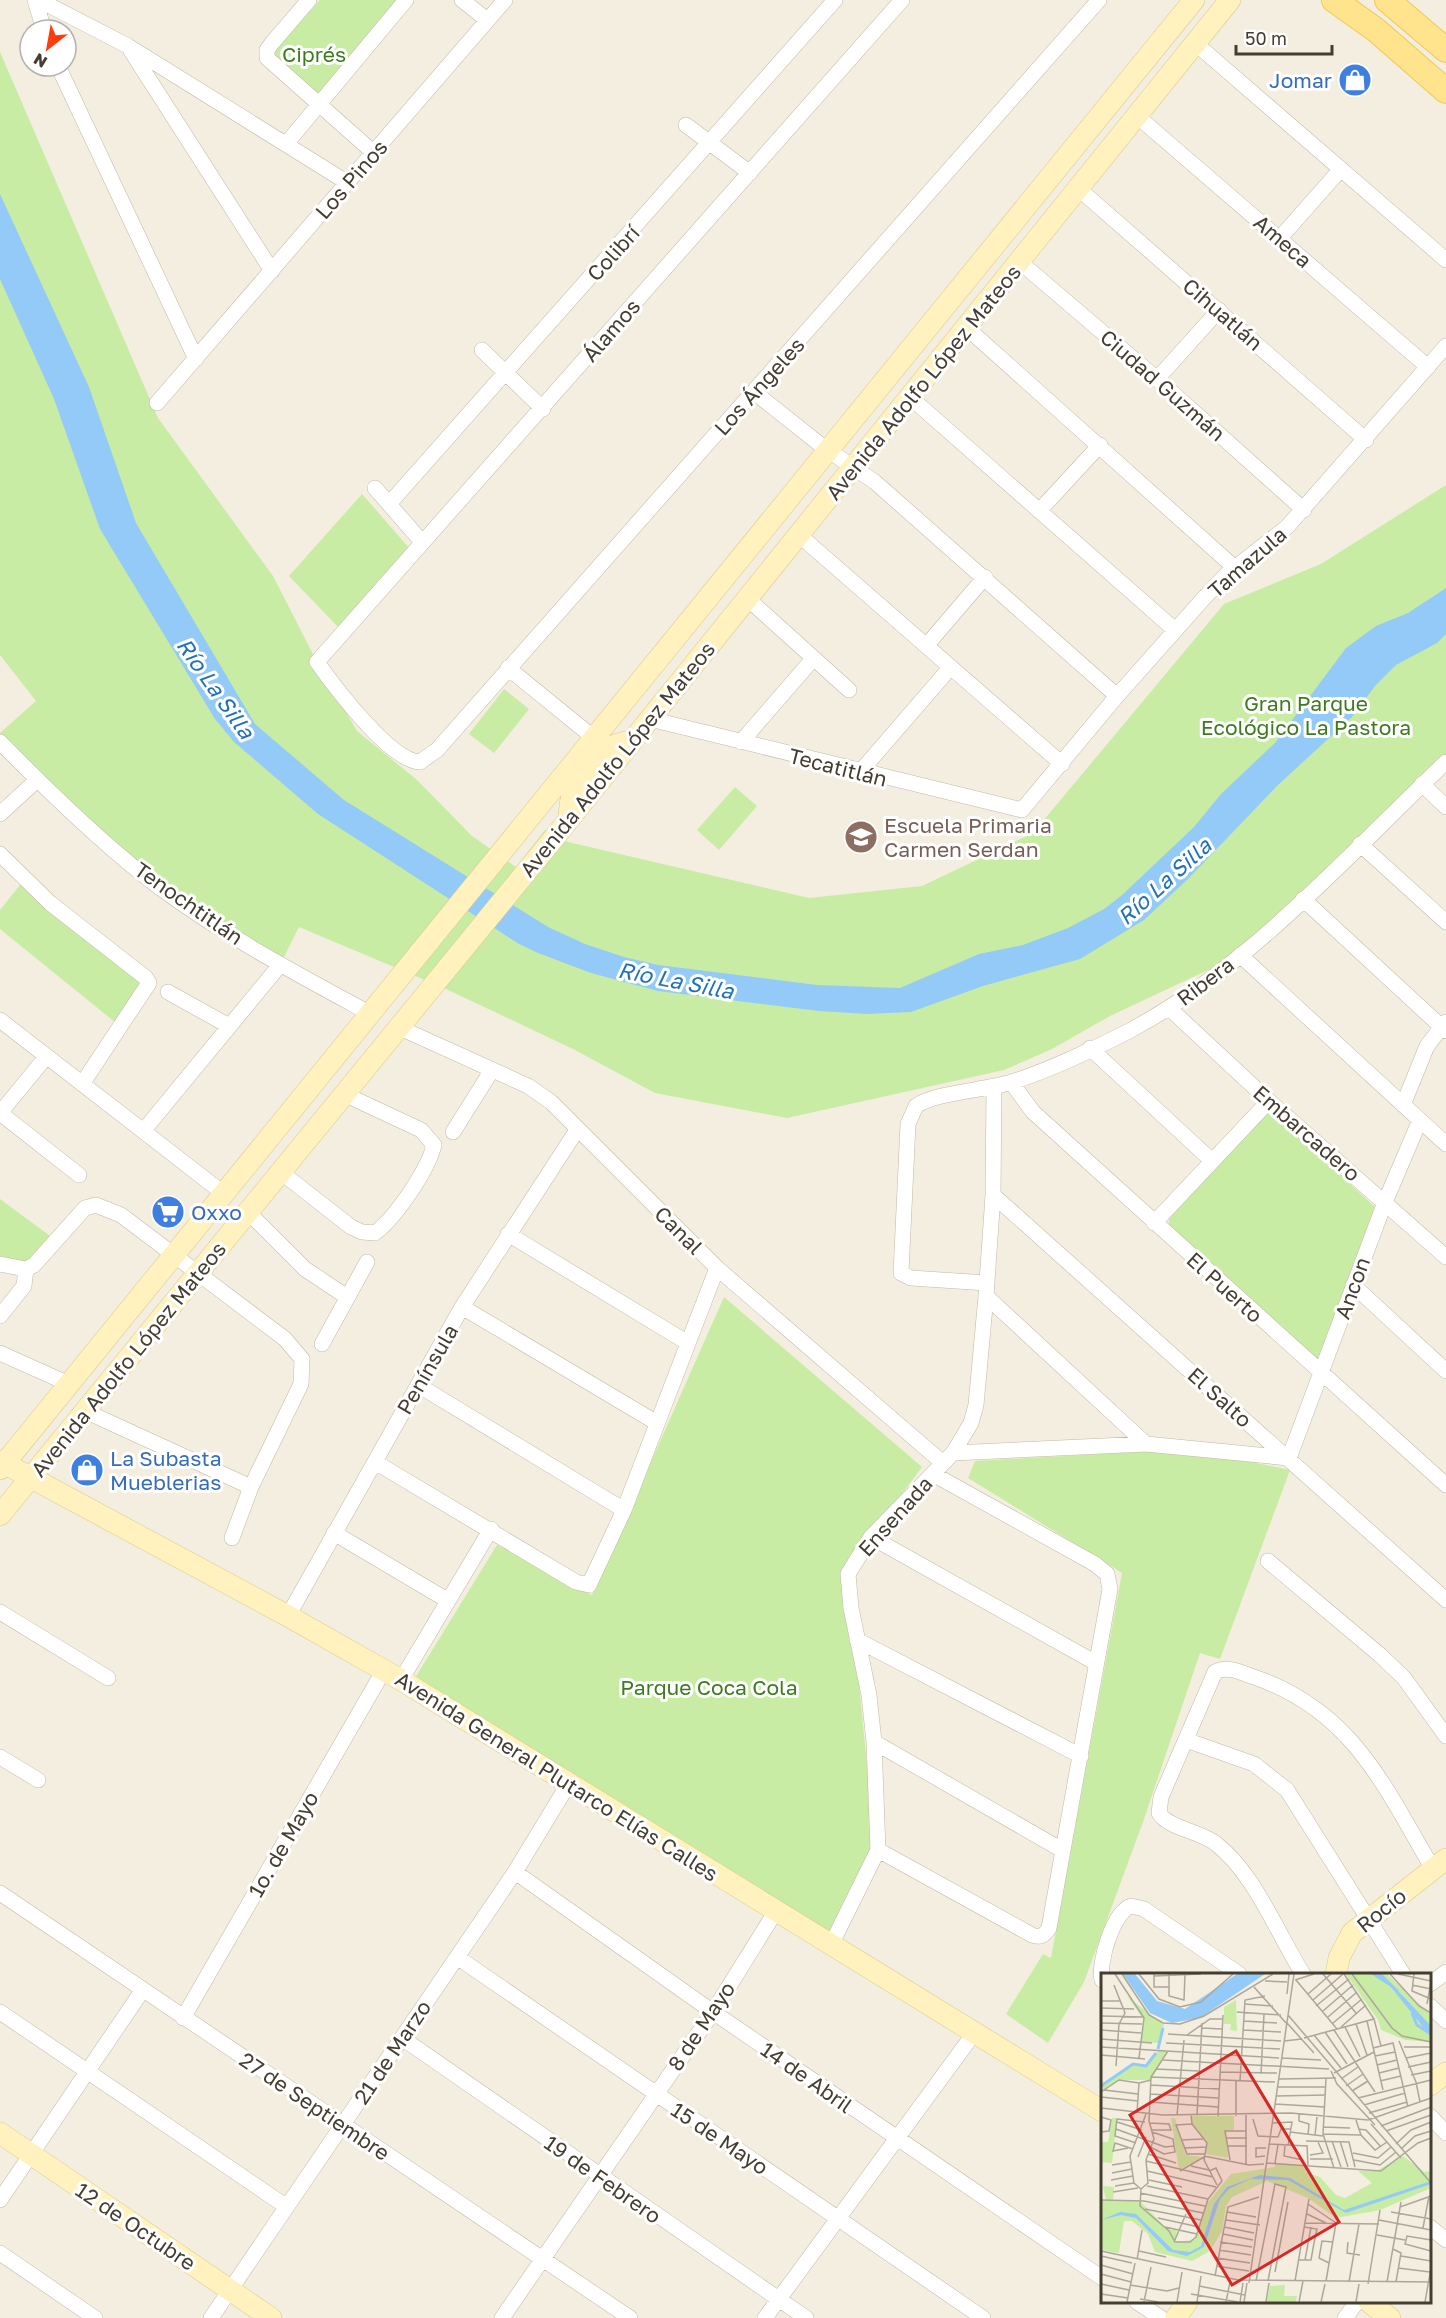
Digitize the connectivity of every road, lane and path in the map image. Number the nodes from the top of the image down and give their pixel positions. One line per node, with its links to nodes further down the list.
1 (37, 0): 13 (street); 16 (street)
2 (309, 0): 20 (street)
3 (406, 0): 20 (street)
4 (462, 0): 14 (street)
5 (506, 0): 14 (street, Los Pinos)
6 (835, 0): 24 (street, Colibrí)
7 (902, 0): 28 (street, Álamos)
8 (1099, 0): 43 (street, Los Ángeles)
9 (1194, 0): 26 (main road, Avenida Adolfo López Mateos)
10 (1230, 0): 15 (main road, Avenida Adolfo López Mateos)
11 (1334, 0): 19 (main road)
12 (1387, 0): 17 (main road)
13 (41, 18)
14 (488, 20): 25 (street, Los Pinos)
15 (1195, 43): 21 (main road, Avenida Adolfo López Mateos); 27 (street)
16 (128, 46): 23 (street); 34 (street)
17 (1446, 50)
18 (64, 78): 39 (street)
19 (1446, 91)
20 (319, 104): 23 (street); 25 (street)
21 (1137, 116): 29 (main road, Avenida Adolfo López Mateos); 31 (street, Ameca)
22 (686, 125): 24 (street)
23 (286, 144): 30 (street)
24 (710, 144): 28 (street); 41 (street, Colibrí)
25 (374, 153): 30 (street, Los Pinos)
26 (1067, 154): 29 (main road); 49 (main road, Avenida Adolfo López Mateos)
27 (1341, 169): 31 (street); 32 (street)
28 (750, 173): 46 (street, Álamos)
29 (1085, 181): 33 (main road, Avenida Adolfo López Mateos); 35 (street, Cihuatlán)
30 (348, 183): 34 (street, Los Pinos)
31 (1280, 238): 40 (street, Ameca)
32 (1446, 260)
33 (1020, 262): 36 (main road, Avenida Adolfo López Mateos); 42 (street, Ciudad Guzmán)
34 (272, 271): 39 (street, Los Pinos)
35 (1219, 310): 42 (street); 47 (street, Cihuatlán)
36 (967, 328): 44 (main road, Avenida Adolfo López Mateos); 48 (street)
37 (1446, 346): 40 (street, Tamazula)
38 (482, 350): 41 (street)
39 (196, 358): 45 (street, Los Pinos)
40 (1428, 367): 47 (street, Tamazula)
41 (506, 374): 46 (street); 52 (street, Colibrí)
42 (1157, 379): 53 (street, Ciudad Guzmán)
43 (754, 392): 49 (street); 63 (street, Los Ángeles)
44 (911, 398): 50 (main road, Avenida Adolfo López Mateos); 54 (street)
45 (157, 403)
46 (543, 409): 56 (street, Álamos)
47 (1366, 440): 53 (street, Tamazula)
48 (1100, 446): 54 (street); 57 (street)
49 (828, 450): 50 (street); 68 (main road, Avenida Adolfo López Mateos)
50 (854, 467): 55 (main road, Avenida Adolfo López Mateos); 58 (street)
51 (375, 488): 52 (street)
52 (389, 504): 56 (street)
53 (1304, 510): 57 (street, Tamazula)
54 (1039, 511): 60 (street)
55 (799, 535): 59 (main road, Avenida Adolfo López Mateos); 61 (street)
56 (422, 542): 71 (street, Álamos)
57 (1235, 568): 60 (street, Tamazula)
58 (984, 577): 61 (street); 66 (street)
59 (747, 598): 62 (street); 67 (main road, Avenida Adolfo López Mateos)
60 (1175, 630): 66 (street, Tamazula)
61 (926, 646): 64 (street)
62 (813, 659): 65 (street); 70 (street)
63 (508, 668): 68 (street); 71 (street, Los Ángeles)
64 (951, 668): 73 (street); 74 (street)
65 (849, 690)
66 (1117, 696): 73 (street, Tamazula)
67 (650, 719): 70 (street, Tecatitlán); 89 (main road, Avenida Adolfo López Mateos)
68 (594, 738): 88 (main road, Avenida Adolfo López Mateos)
69 (0, 742): 75 (street, Tenochtitlán)
70 (741, 742): 74 (street, Tecatitlán)
71 (413, 762)
72 (1446, 762): 76 (street, Ribera)
73 (1062, 764): 77 (street, Tamazula)
74 (860, 772): 77 (street, Tecatitlán)
75 (37, 780): 79 (street); 85 (street, Tenochtitlán)
76 (1422, 784): 78 (street); 80 (street, Ribera)
77 (1026, 807)
78 (1446, 807)
79 (0, 813)
80 (1360, 844): 82 (street, Ribera); 83 (street)
81 (0, 854): 97 (street)
82 (1303, 899): 84 (street, Ribera); 92 (street)
83 (1446, 921)
84 (1240, 955): 87 (street, Ribera); 101 (street)
85 (280, 964): 88 (street, Tenochtitlán); 91 (street)
86 (168, 992): 91 (street)
87 (1169, 1008): 93 (street, Ribera); 100 (street, Embarcadero)
88 (370, 1014): 111 (main road, Avenida Adolfo López Mateos)
89 (404, 1019): 95 (street, Canal); 99 (main road, Avenida Adolfo López Mateos)
90 (0, 1020): 94 (street)
91 (229, 1026): 104 (street)
92 (1444, 1027): 101 (street)
93 (1090, 1048): 96 (street, Ribera); 108 (street)
94 (46, 1058): 97 (street); 102 (street)
95 (492, 1070): 105 (street, Canal); 106 (street)
96 (1011, 1082): 98 (street, Ribera); 115 (street, El Puerto)
97 (82, 1084): 104 (street)
98 (994, 1087): 112 (street, Ensenada); 125 (street, Ribera)
99 (344, 1094): 109 (main road, Avenida Adolfo López Mateos); 109 (street)
100 (1269, 1101): 108 (street); 113 (street, Embarcadero)
101 (1403, 1105): 103 (street)
102 (0, 1113): 110 (street)
103 (1420, 1120): 107 (street); 113 (street, Ancon)
104 (144, 1130): 111 (street)
105 (577, 1130): 116 (street, Península); 121 (street, Canal)
106 (453, 1132)
107 (1446, 1144)
108 (1211, 1160): 115 (street)
109 (282, 1173): 114 (main road, Avenida Adolfo López Mateos)
110 (80, 1175)
111 (223, 1193): 117 (main road, Avenida Adolfo López Mateos)
112 (993, 1195): 125 (street, Ensenada); 139 (street, El Salto)
113 (1385, 1202): 118 (street, Embarcadero); 124 (street, Ancon)
114 (248, 1212): 123 (main road, Avenida Adolfo López Mateos); 126 (street)
115 (1154, 1223): 133 (street, El Puerto)
116 (508, 1234): 127 (street, Península); 129 (street)
117 (174, 1254): 122 (street); 123 (street); 134 (main road, Avenida Adolfo López Mateos)
118 (1446, 1257)
119 (367, 1262): 126 (street)
120 (0, 1264): 122 (street)
121 (717, 1268): 129 (street); 141 (street, Canal)
122 (26, 1269): 128 (street)
123 (199, 1272): 136 (main road, Avenida Adolfo López Mateos); 145 (street)
124 (1353, 1286): 132 (street); 133 (street, Ancon)
125 (986, 1289): 138 (street); 141 (street, Ensenada)
126 (347, 1297): 130 (street)
127 (462, 1307): 135 (street, Península); 137 (street)
128 (0, 1316)
129 (688, 1343): 137 (street)
130 (322, 1344)
131 (0, 1353): 134 (street)
132 (1446, 1371)
133 (1321, 1373): 139 (street, Ancon); 144 (street, El Puerto)
134 (69, 1384): 142 (main road, Avenida Adolfo López Mateos)
135 (418, 1385): 140 (street, Península); 146 (street)
136 (87, 1412): 143 (main road, Avenida Adolfo López Mateos); 145 (street)
137 (657, 1424): 146 (street)
138 (1146, 1444): 139 (street); 141 (street)
139 (1289, 1458): 154 (street, El Salto)
140 (375, 1462): 148 (street); 149 (street, Península)
141 (943, 1463): 150 (street, Ensenada); 158 (street, Canal)
142 (2, 1465): 143 (main road, Avenida General Plutarco Elías Calles)
143 (32, 1478): 147 (main road, Avenida Adolfo López Mateos); 156 (main road, Avenida General Plutarco Elías Calles)
144 (1446, 1485)
145 (251, 1487): 151 (street)
146 (624, 1510): 148 (street)
147 (0, 1515)
148 (491, 1529): 153 (street, 1o. de Mayo)
149 (334, 1533): 153 (street); 156 (street, Península)
150 (871, 1537): 157 (street, Ensenada); 158 (street)
151 (232, 1538)
152 (1268, 1562): 161 (street)
153 (447, 1600): 159 (street, 1o. de Mayo)
154 (1446, 1600)
155 (0, 1612): 160 (street)
156 (288, 1616): 159 (main road, Avenida General Plutarco Elías Calles)
157 (857, 1640): 163 (street, Ensenada); 164 (street)
158 (1096, 1663): 164 (street)
159 (392, 1675): 167 (main road, Avenida General Plutarco Elías Calles); 188 (street, 1o. de Mayo)
160 (108, 1678)
161 (1446, 1736)
162 (1186, 1740): 170 (street); 174 (street); 180 (street)
163 (874, 1742): 168 (street, Ensenada); 169 (street)
164 (1081, 1756): 169 (street)
165 (0, 1757): 166 (street)
166 (38, 1780)
167 (570, 1783): 171 (street, 21 de Marzo); 173 (main road, Avenida General Plutarco Elías Calles)
168 (878, 1850): 169 (street); 175 (street, Ensenada)
169 (1062, 1850)
170 (1440, 1864): 174 (main road, Rocío)
171 (515, 1872): 176 (street, 21 de Marzo); 187 (street, 14 de Abril)
172 (0, 1893): 184 (street, 27 de Septiembre)
173 (776, 1911): 175 (main road, Avenida General Plutarco Elías Calles); 187 (street, 8 de Mayo)
174 (1368, 1918): 181 (main road, Rocío); 182 (street)
175 (832, 1943): 190 (main road, Avenida General Plutarco Elías Calles)
176 (457, 1957): 191 (street, 21 de Marzo); 195 (street, 15 de Mayo)
177 (1446, 1972): 183 (street)
178 (1102, 1973): 179 (street)
179 (1238, 1973)
180 (1302, 1973)
181 (1336, 1973)
182 (1402, 1973)
183 (1431, 1983)
184 (142, 1991): 188 (street, 27 de Septiembre); 192 (street)
185 (1431, 2007): 189 (street)
186 (0, 2012): 192 (street)
187 (713, 2012): 195 (street, 8 de Mayo); 201 (street, 14 de Abril)
188 (183, 2018): 198 (street, 27 de Septiembre)
189 (1446, 2021)
190 (975, 2032): 196 (main road, Avenida General Plutarco Elías Calles); 201 (street)
191 (402, 2038): 198 (street, 21 de Marzo); 203 (street, 19 de Febrero)
192 (88, 2073): 202 (street); 205 (street)
193 (1446, 2073): 194 (main road)
194 (1431, 2084)
195 (655, 2094): 203 (street, 8 de Mayo); 206 (street, 15 de Mayo)
196 (1101, 2110)
197 (1431, 2117): 200 (street)
198 (343, 2124): 205 (street, 21 de Marzo); 210 (street, 27 de Septiembre)
199 (0, 2133): 202 (main road, 12 de Octubre)
200 (1446, 2133)
201 (897, 2138): 206 (street); 211 (street, 14 de Abril)
202 (31, 2154): 204 (street); 212 (main road, 12 de Octubre)
203 (599, 2176): 210 (street, 8 de Mayo); 213 (street, 19 de Febrero)
204 (0, 2200)
205 (287, 2207): 212 (street, 21 de Marzo)
206 (838, 2219): 213 (street); 225 (street, 15 de Mayo)
207 (1431, 2228): 208 (street)
208 (1446, 2240)
209 (0, 2253): 218 (street)
210 (543, 2258): 221 (street, 8 de Mayo); 222 (street, 27 de Septiembre)
211 (1101, 2277)
212 (231, 2290): 219 (street, 21 de Marzo); 220 (main road, 12 de Octubre)
213 (778, 2299): 223 (street); 224 (street, 19 de Febrero)
214 (1140, 2303): 226 (street)
215 (1186, 2303): 227 (main road)
216 (1356, 2303): 228 (street)
217 (1371, 2303): 229 (main road)
218 (95, 2318)
219 (211, 2318)
220 (271, 2318)
221 (502, 2318)
222 (630, 2318)
223 (765, 2318)
224 (806, 2318)
225 (983, 2318)
226 (1161, 2318)
227 (1176, 2318)
228 (1345, 2318)
229 (1390, 2318)

